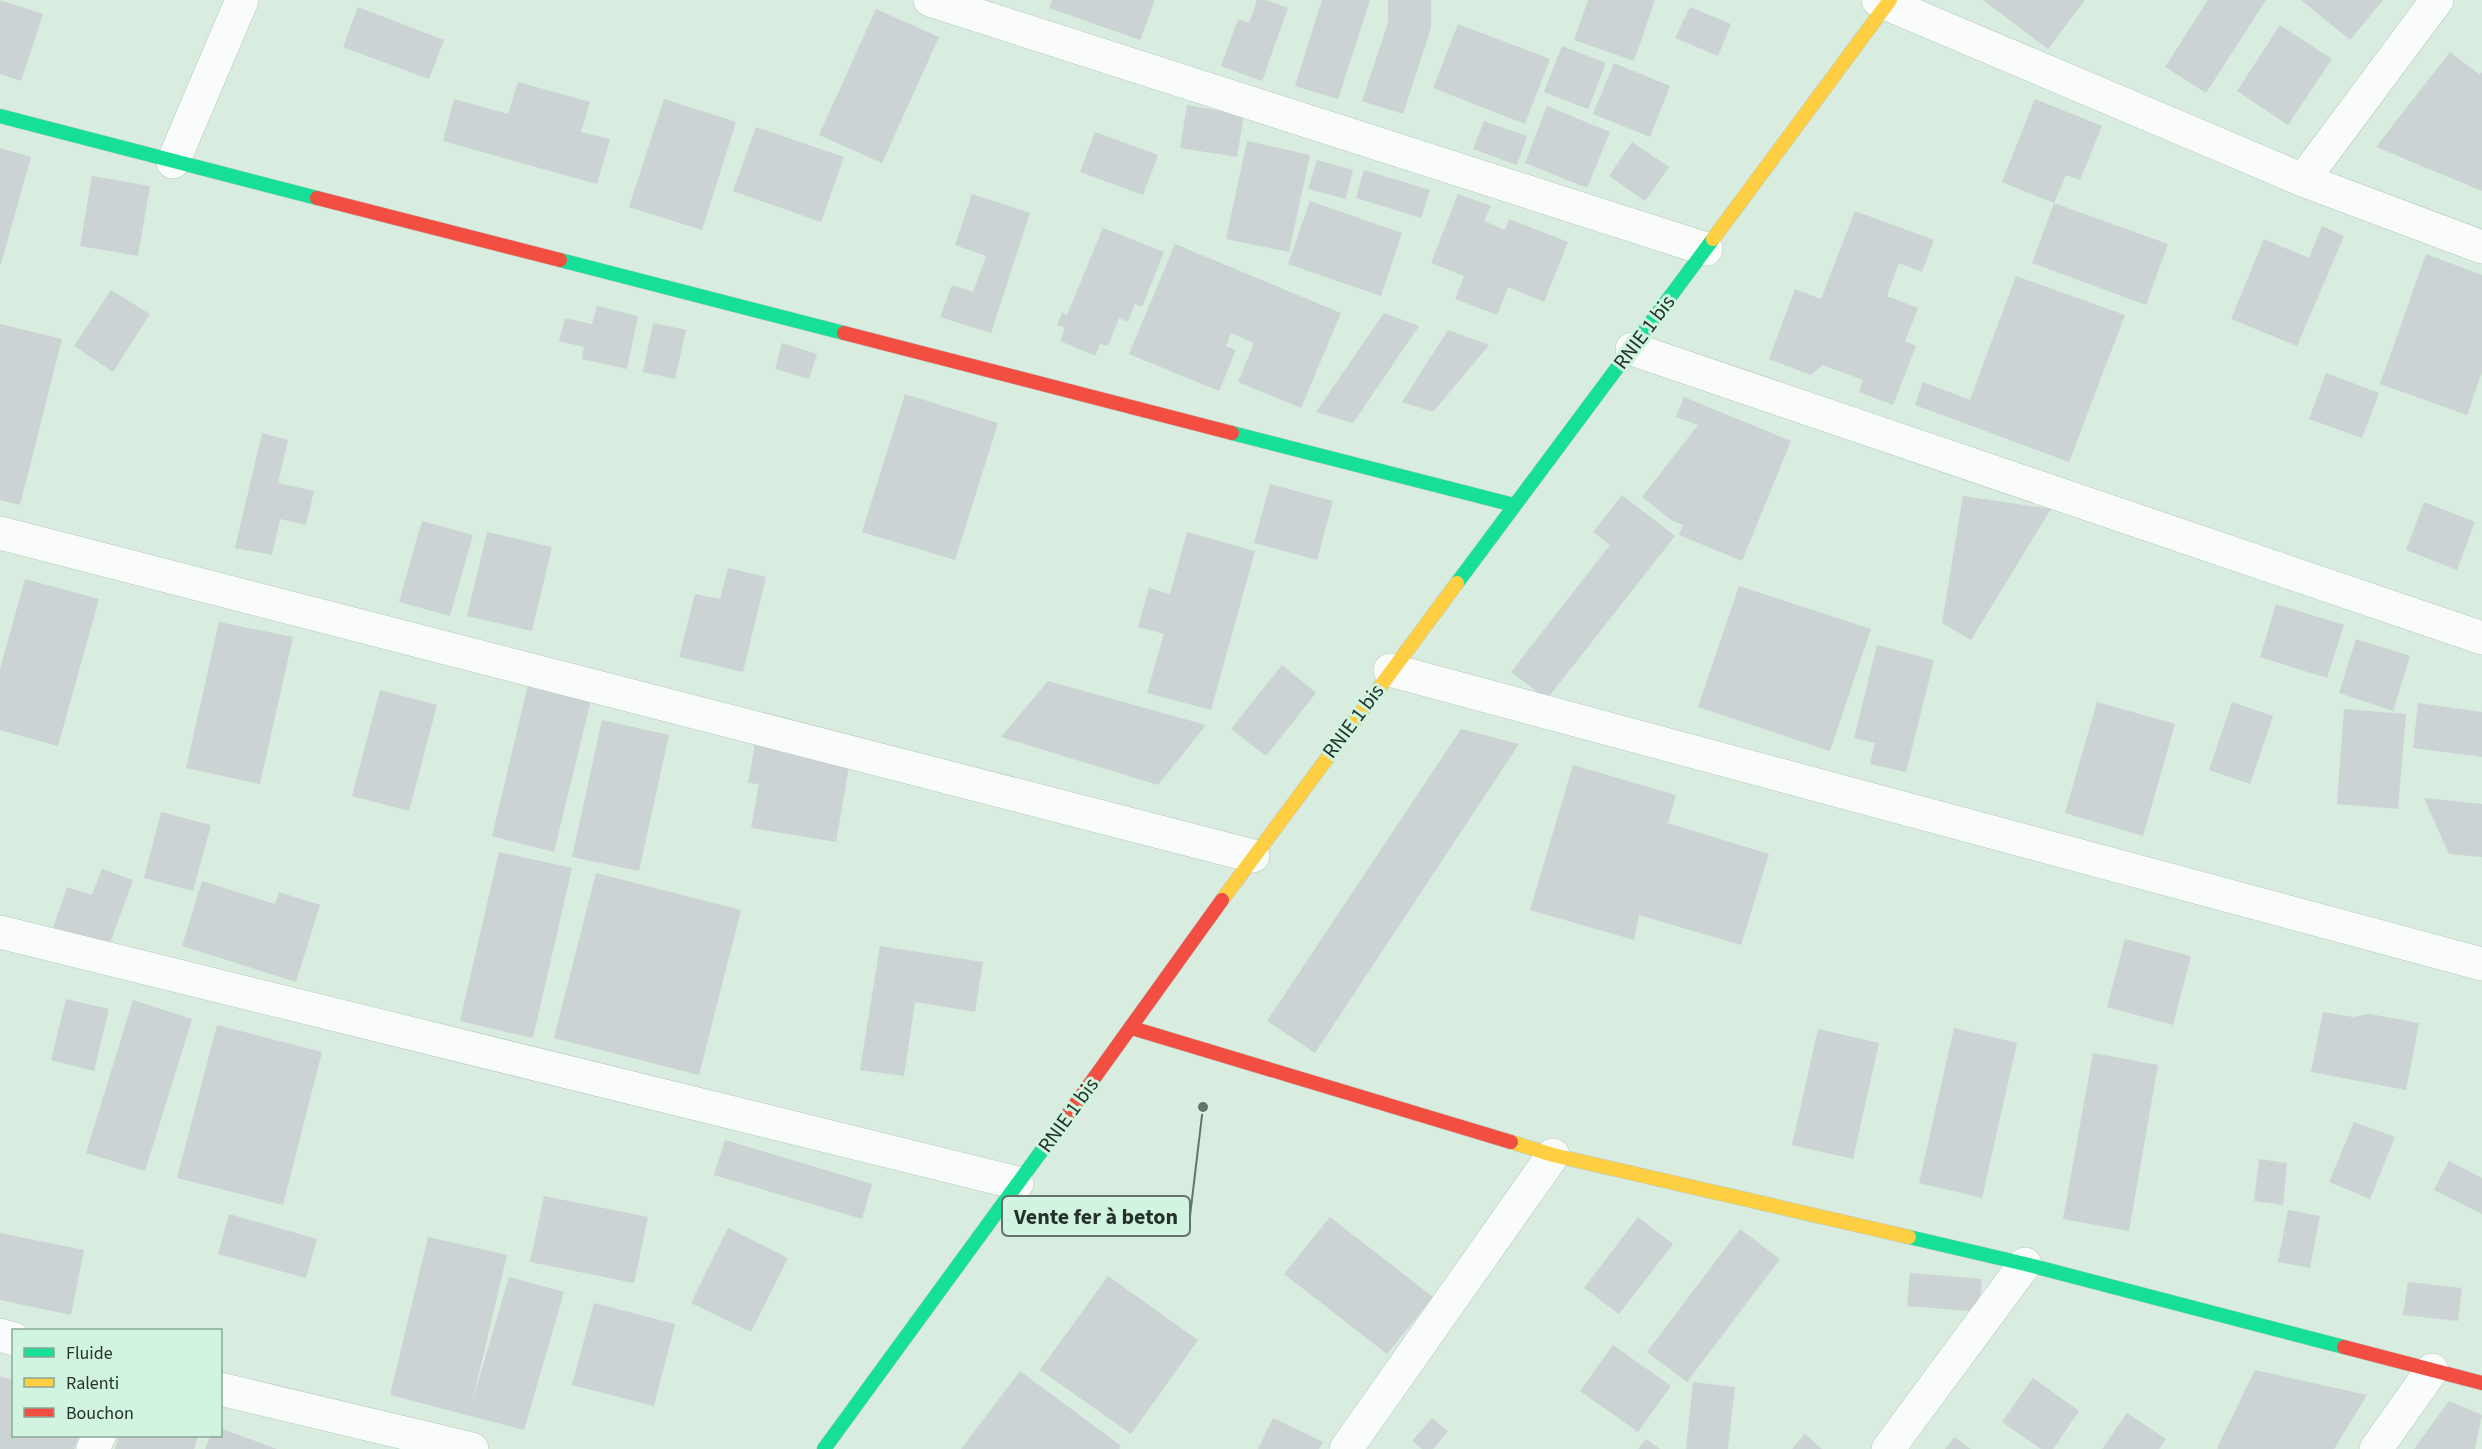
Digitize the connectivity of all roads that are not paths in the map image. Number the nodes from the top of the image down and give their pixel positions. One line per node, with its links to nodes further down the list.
1 (242, 0): 6 (street)
2 (930, 0): 9 (street)
3 (2437, 0): 7 (street)
4 (1885, 1): 7 (street); 9 (street, RNIE 1 bis)
5 (0, 116): 6 (street)
6 (173, 162): 11 (street)
7 (2303, 180): 8 (street)
8 (2482, 247)
9 (1706, 249): 10 (street, RNIE 1 bis)
10 (1632, 349): 11 (street, RNIE 1 bis); 13 (street)
11 (1514, 505): 14 (street, RNIE 1 bis)
12 (0, 533): 15 (street)
13 (2482, 638)
14 (1390, 670): 15 (street, RNIE 1 bis); 17 (street)
15 (1253, 856): 18 (street, RNIE 1 bis)
16 (0, 932): 20 (street)
17 (2482, 964)
18 (1132, 1028): 19 (street); 20 (street, RNIE 1 bis)
19 (1553, 1155): 21 (street); 27 (street)
20 (1017, 1184): 26 (street, RNIE 1 bis)
21 (2025, 1264): 22 (street); 28 (street)
22 (2432, 1370): 23 (street); 29 (street)
23 (2482, 1383)
24 (222, 1389): 25 (street)
25 (472, 1449)
26 (824, 1449)
27 (1347, 1449)
28 (1888, 1449)
29 (2376, 1449)

